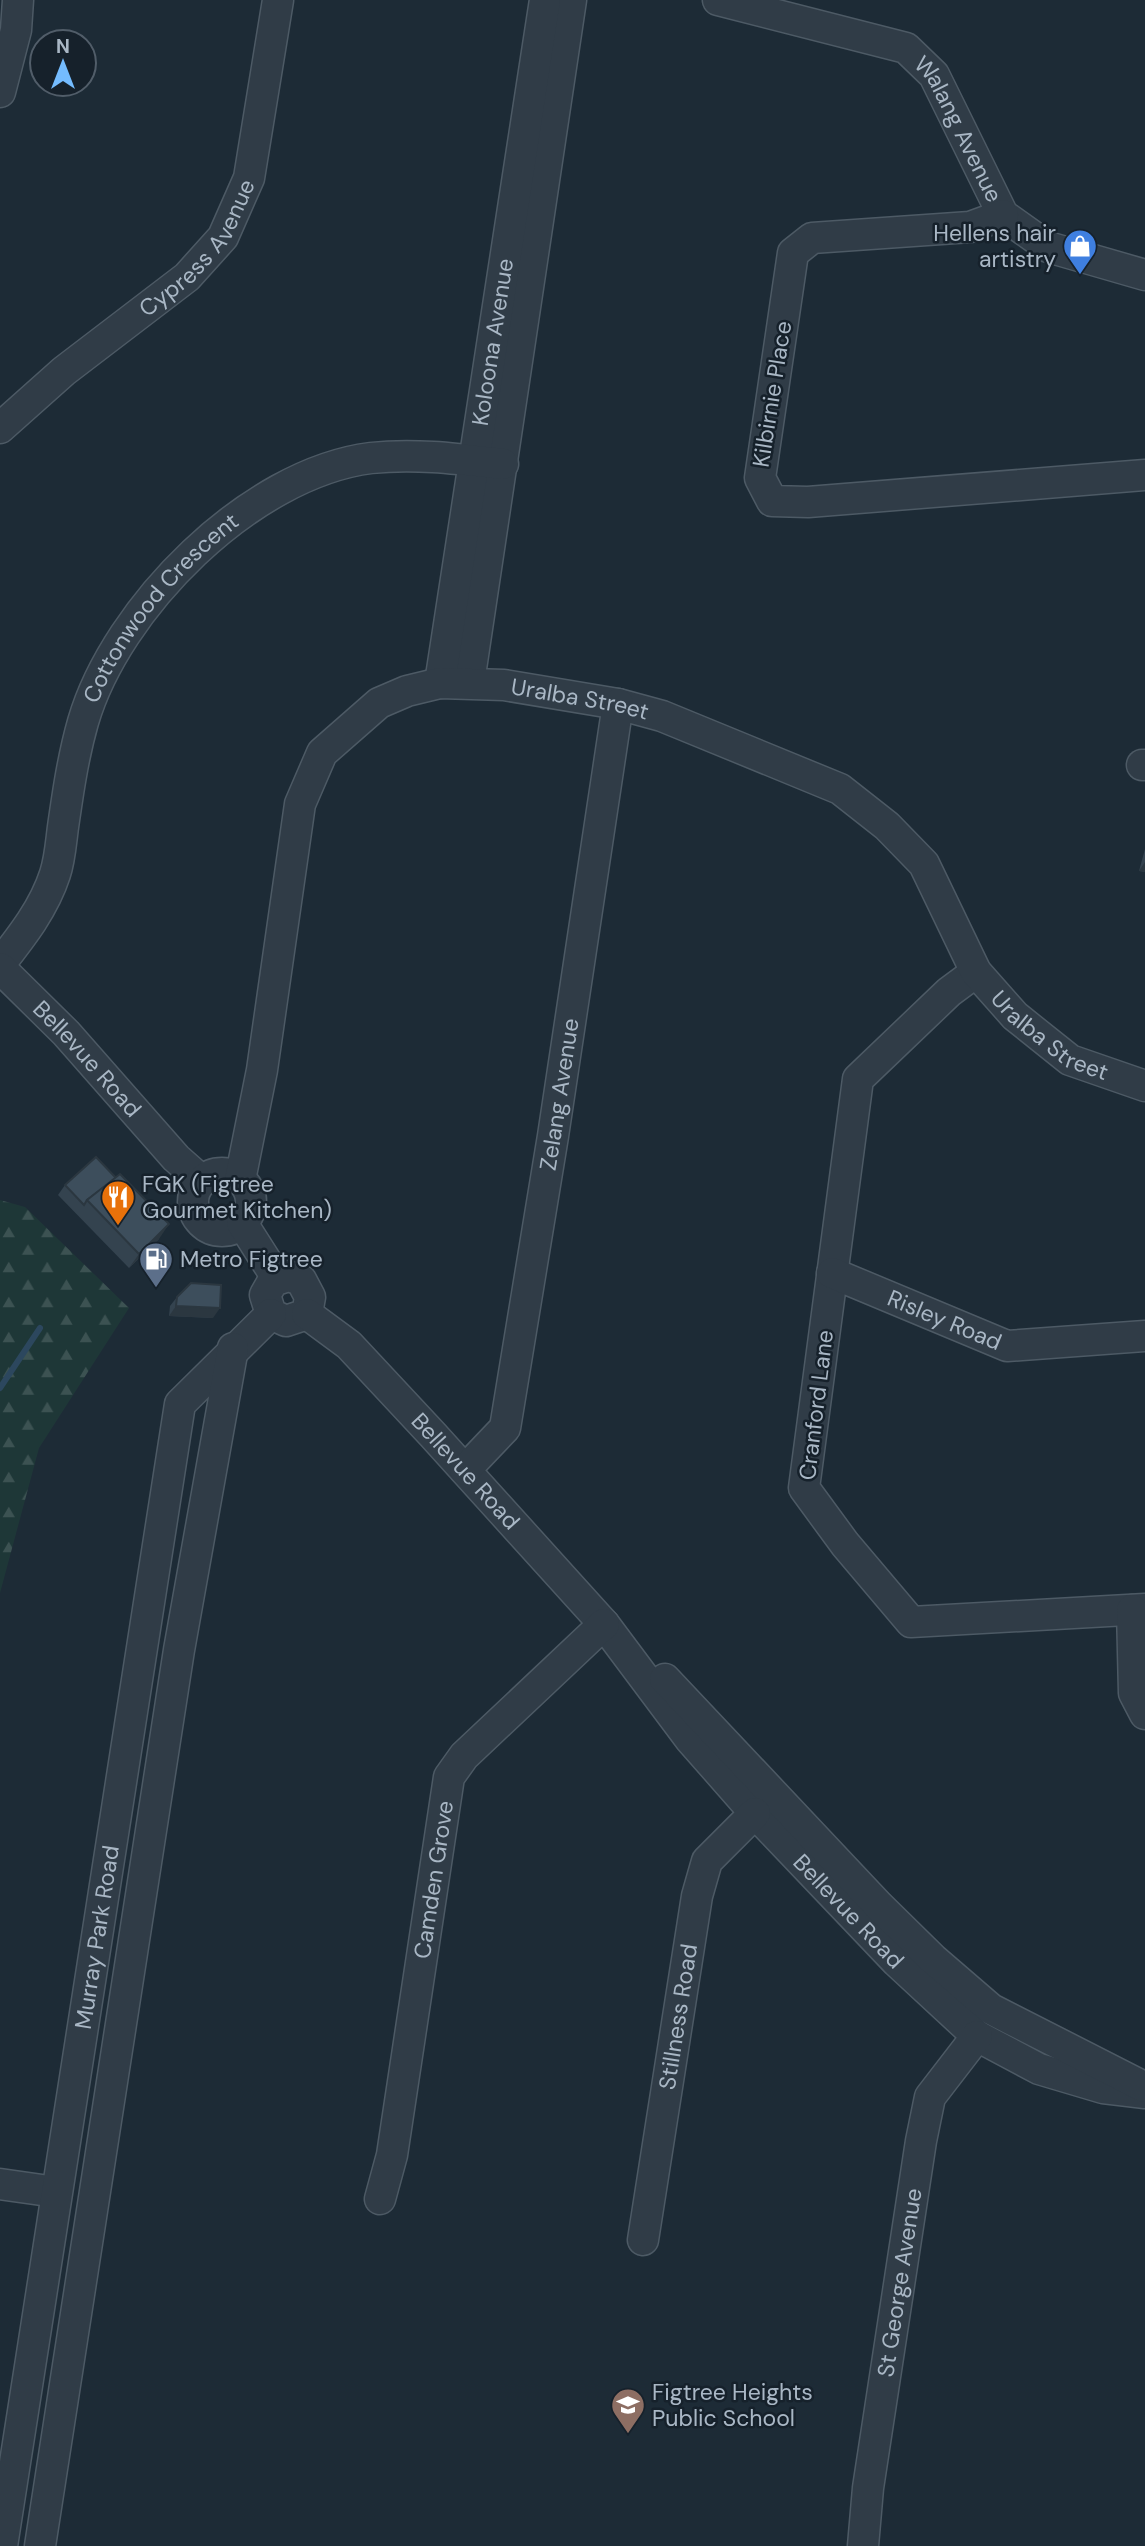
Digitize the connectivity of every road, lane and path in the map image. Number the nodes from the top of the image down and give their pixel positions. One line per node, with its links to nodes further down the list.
1 (18, 0): 6 (street)
2 (278, 0): 10 (street, Cypress Avenue)
3 (545, 0): 7 (street, Koloona Avenue)
4 (572, 0): 7 (street, Koloona Avenue)
5 (718, 0): 8 (street, Walang Avenue)
6 (0, 92)
7 (533, 170): 11 (street, Koloona Avenue)
8 (1003, 215): 9 (street, Walang Avenue); 12 (street, Kilbirnie Place)
9 (1145, 275)
10 (0, 428)
11 (489, 463): 13 (street, Koloona Avenue); 15 (street, Cottonwood Crescent)
12 (1145, 475)
13 (455, 683): 14 (street, Uralba Street); 18 (street, Uralba Street)
14 (618, 704): 16 (street, Uralba Street); 27 (street, Zelang Avenue)
15 (0, 966): 19 (street, Bellevue Road)
16 (976, 972): 17 (street, Uralba Street); 21 (street, Cranford Lane)
17 (1145, 1086)
18 (240, 1180): 19 (street); 20 (street)
19 (202, 1181): 20 (street)
20 (242, 1223): 22 (street)
21 (832, 1273): 25 (street, Risley Road); 28 (street, Cranford Lane)
22 (277, 1279): 23 (street); 24 (street)
23 (271, 1314): 24 (street); 26 (street, Murray Park Road)
24 (307, 1314): 27 (street, Bellevue Road)
25 (1145, 1336)
26 (233, 1348): 30 (street, Murray Park Road); 31 (street, Murray Park Road)
27 (465, 1470): 29 (street, Bellevue Road)
28 (1139, 1610): 32 (street)
29 (610, 1632): 33 (street, Bellevue Road); 35 (street, Bellevue Road); 39 (street, Camden Grove)
30 (142, 1642): 31 (street); 38 (street, Murray Park Road)
31 (179, 1650): 42 (street, Murray Park Road)
32 (1145, 1714)
33 (755, 1813): 34 (street, Bellevue Road); 40 (street, Stillness Road)
34 (977, 2036): 36 (street, Bellevue Road); 43 (street, St George Avenue)
35 (1145, 2087)
36 (1145, 2093)
37 (0, 2184): 38 (street)
38 (56, 2192): 41 (street, Murray Park Road)
39 (380, 2199)
40 (643, 2240)
41 (2, 2546)
42 (40, 2546)
43 (863, 2546)

